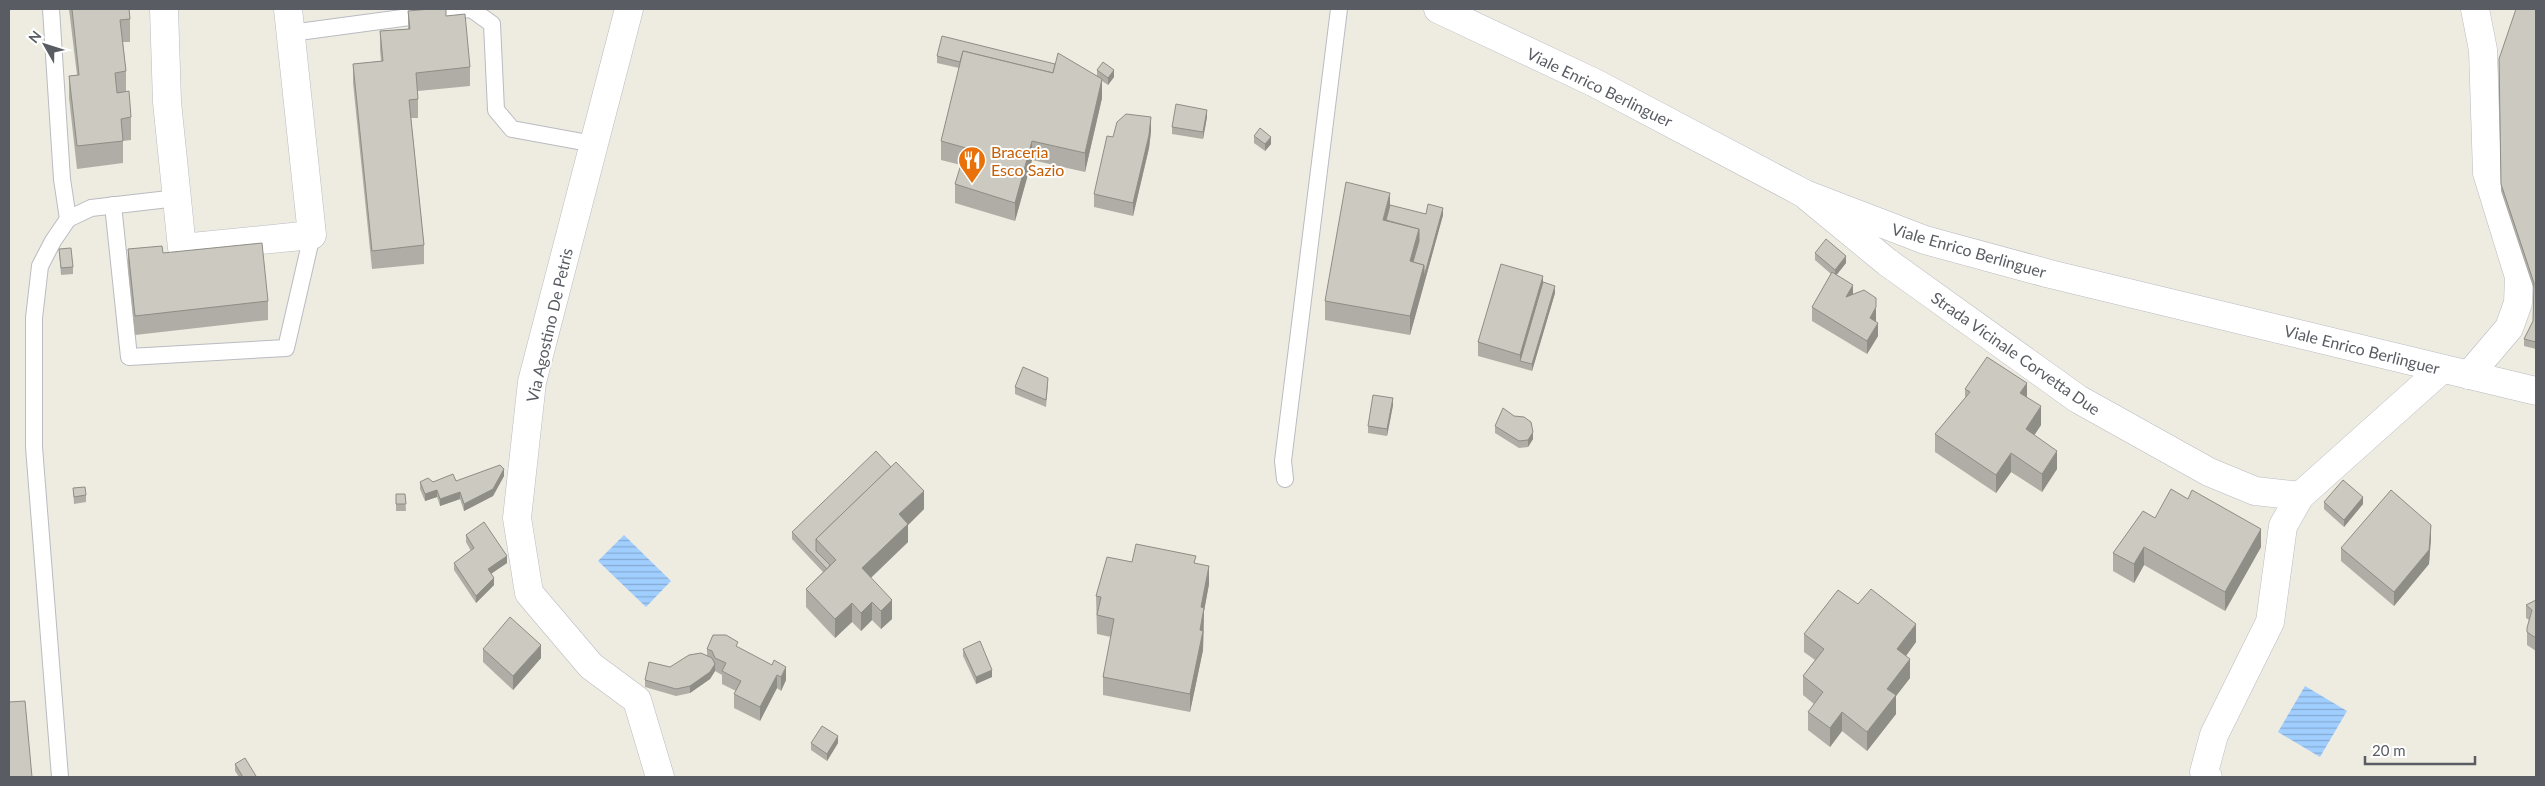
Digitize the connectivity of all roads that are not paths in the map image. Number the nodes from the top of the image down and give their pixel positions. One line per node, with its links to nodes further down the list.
1 (51, 9): 13 (lane)
2 (164, 9): 11 (street)
3 (470, 9): 8 (lane); 9 (lane)
4 (629, 9): 9 (street, Via Agostino De Petris)
5 (1339, 9): 18 (lane)
6 (1438, 9): 10 (street, Viale Enrico Berlinguer)
7 (2475, 9): 16 (street)
8 (290, 21): 14 (street)
9 (594, 144): 21 (street, Via Agostino De Petris)
10 (1805, 194): 15 (street, Viale Enrico Berlinguer); 19 (street, Strada Vicinale Corvetta Due)
11 (177, 198): 12 (lane); 14 (street)
12 (113, 205): 13 (lane); 14 (lane)
13 (68, 219): 20 (lane)
14 (312, 235)
15 (2442, 368): 16 (street, Viale Enrico Berlinguer); 19 (street)
16 (2469, 375): 17 (street, Viale Enrico Berlinguer)
17 (2536, 391)
18 (1285, 479)
19 (2300, 496): 22 (street)
20 (60, 777)
21 (660, 777)
22 (2208, 777)

